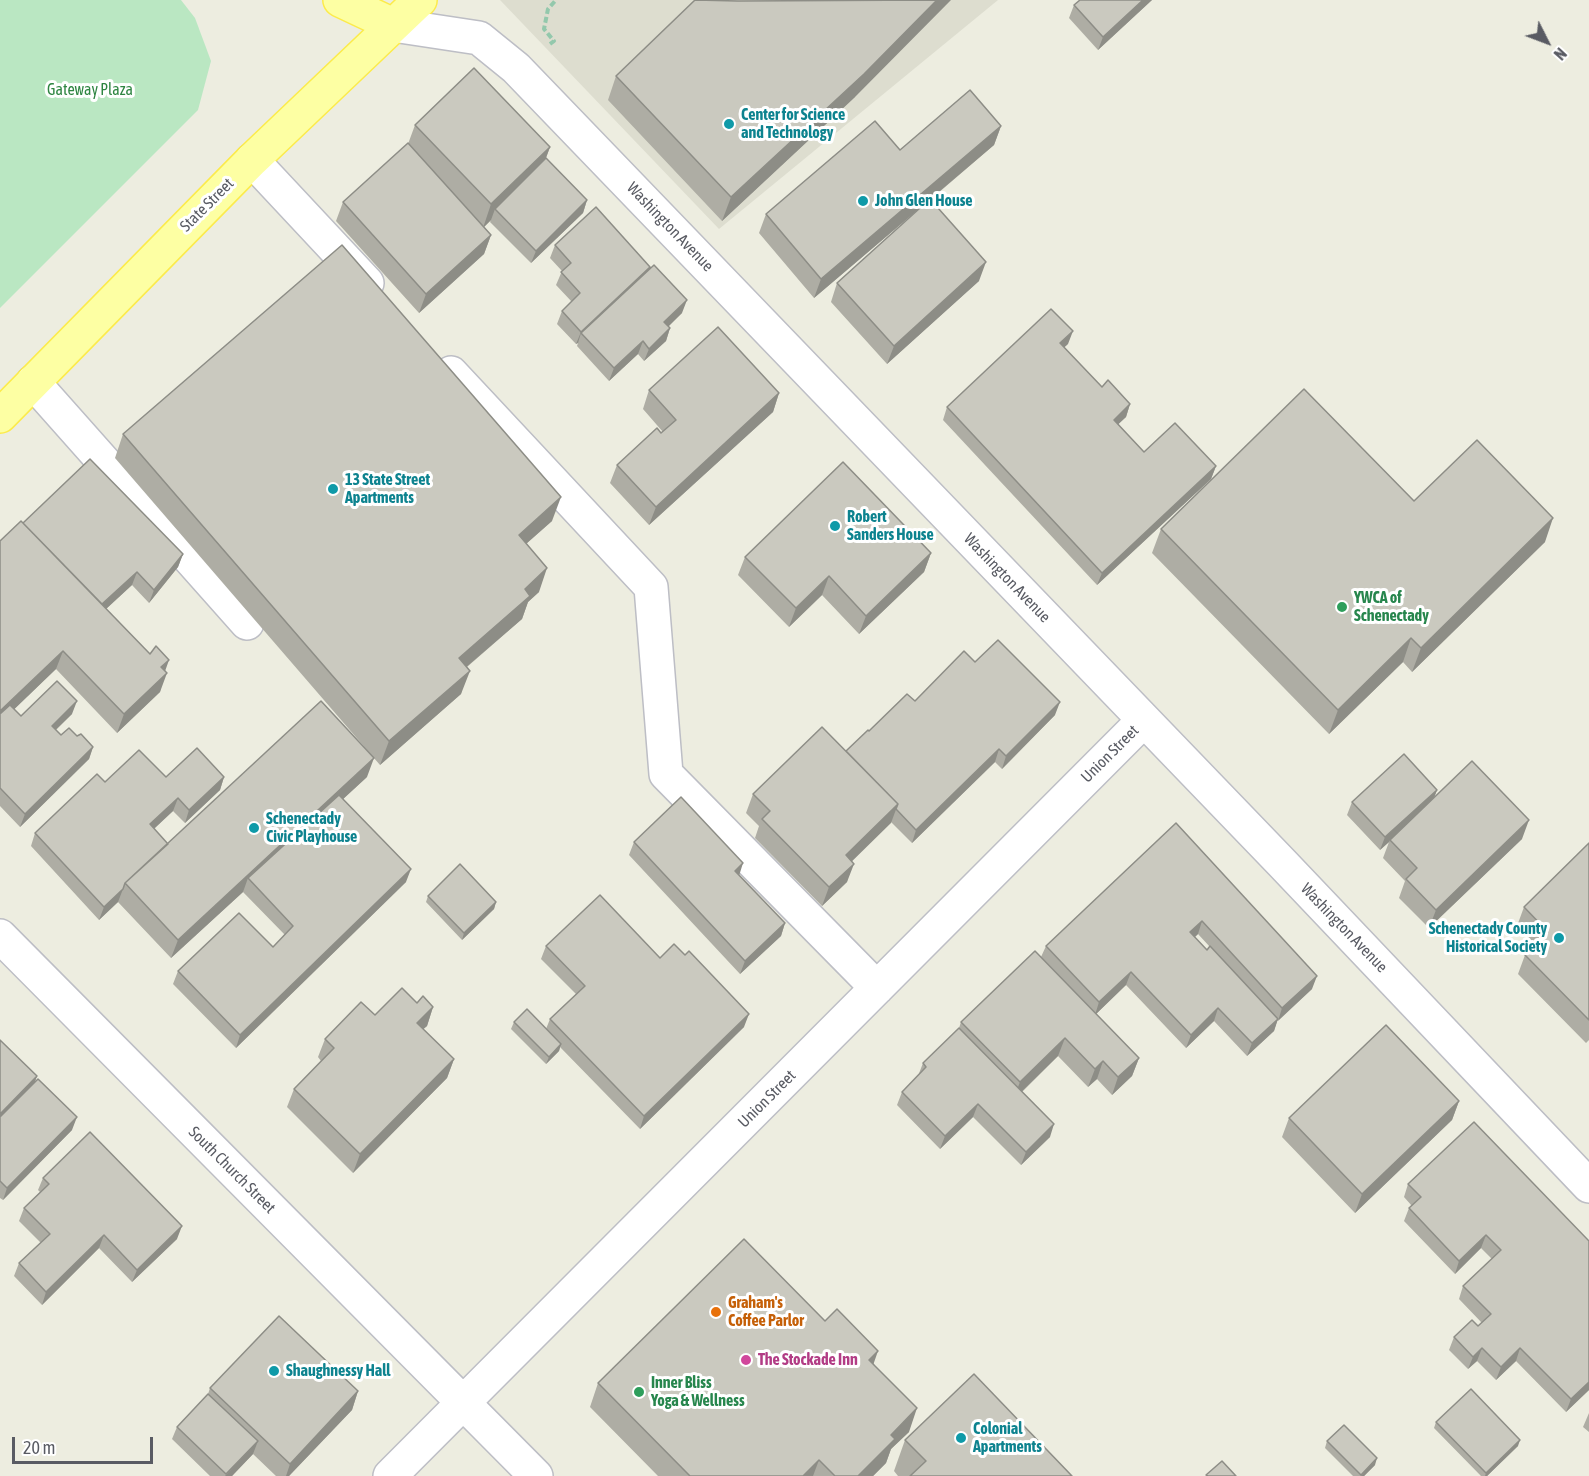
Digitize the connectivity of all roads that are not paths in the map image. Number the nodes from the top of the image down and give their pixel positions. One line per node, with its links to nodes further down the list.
1 (340, 0): 3 (main road, Washington Avenue)
2 (420, 0): 3 (main road, State Street)
3 (386, 13): 4 (main road, State Street); 10 (street, Washington Avenue)
4 (252, 160): 5 (street); 7 (main road, State Street)
5 (384, 302)
6 (433, 354): 12 (street)
7 (33, 382): 8 (main road, State Street); 9 (street)
8 (0, 416)
9 (247, 623)
10 (1144, 720): 12 (street, Union Street); 13 (street, Washington Avenue)
11 (0, 936): 14 (street, South Church Street)
12 (877, 988): 14 (street, Union Street)
13 (1589, 1186)
14 (464, 1404): 15 (street, Union Street); 16 (street, South Church Street)
15 (390, 1476)
16 (536, 1476)

